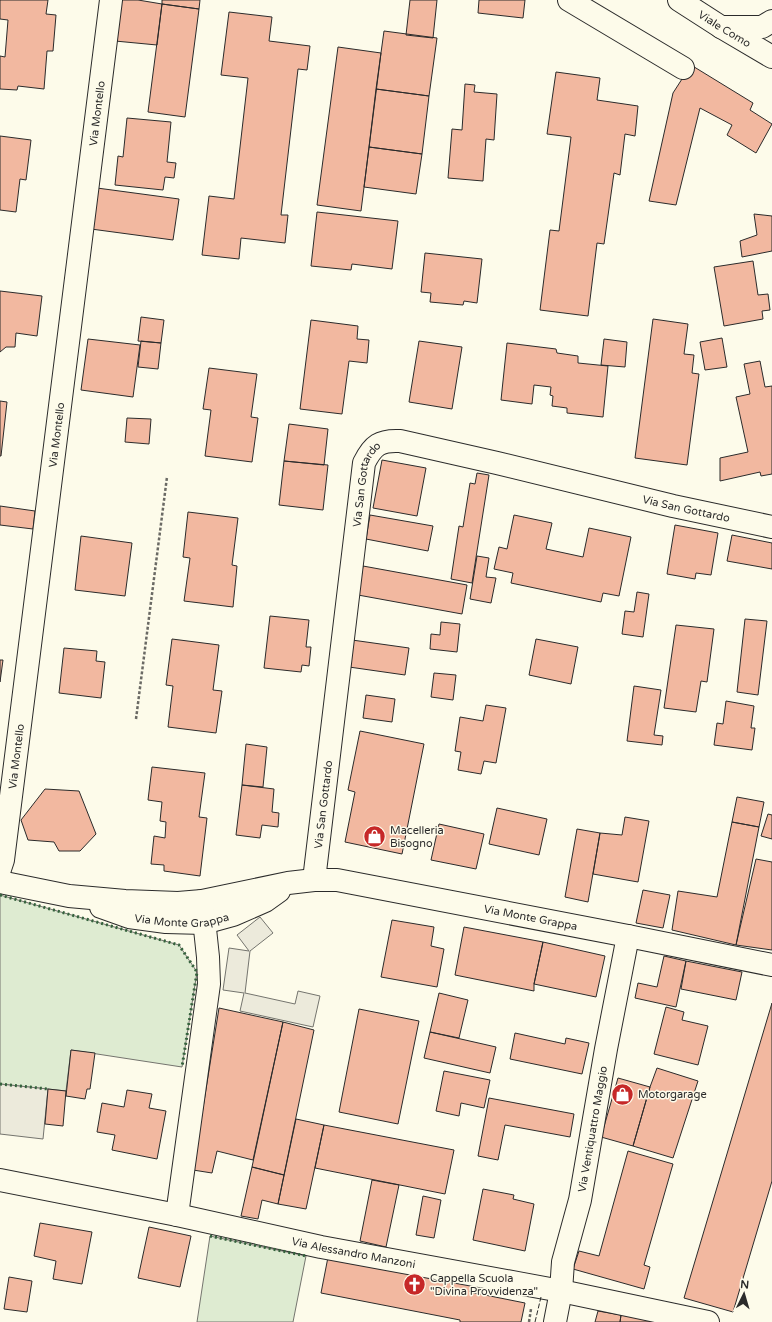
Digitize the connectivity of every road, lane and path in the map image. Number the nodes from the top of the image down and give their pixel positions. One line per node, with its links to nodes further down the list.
1 (110, 0): 11 (street, Via Montello)
2 (569, 0): 7 (street)
3 (679, 0): 5 (street, Viale Como)
4 (772, 21): 5 (street)
5 (721, 27): 6 (street, Viale Como)
6 (772, 57)
7 (683, 68)
8 (167, 477): 10 (path)
9 (772, 527): 12 (street, Via San Gottardo)
10 (136, 719)
11 (0, 869)
12 (314, 880): 14 (street, Via Monte Grappa); 18 (street, Via Monte Grappa)
13 (0, 882): 15 (street, Via Monte Grappa)
14 (288, 883): 16 (street, Via Monte Grappa); 17 (street, Via Monte Grappa)
15 (69, 896): 16 (street, Via Monte Grappa); 17 (street, Via Monte Grappa)
16 (202, 901): 17 (street)
17 (204, 923): 21 (street)
18 (628, 936): 19 (street, Via Monte Grappa); 22 (street, Via Ventiquattro Maggio)
19 (772, 965)
20 (0, 1180): 21 (street, Via Alessandro Manzoni)
21 (177, 1215): 22 (street, Via Alessandro Manzoni)
22 (561, 1291): 23 (street, Via Ventiquattro Maggio); 24 (street, Via Alessandro Manzoni)
23 (555, 1322)
24 (708, 1322)

